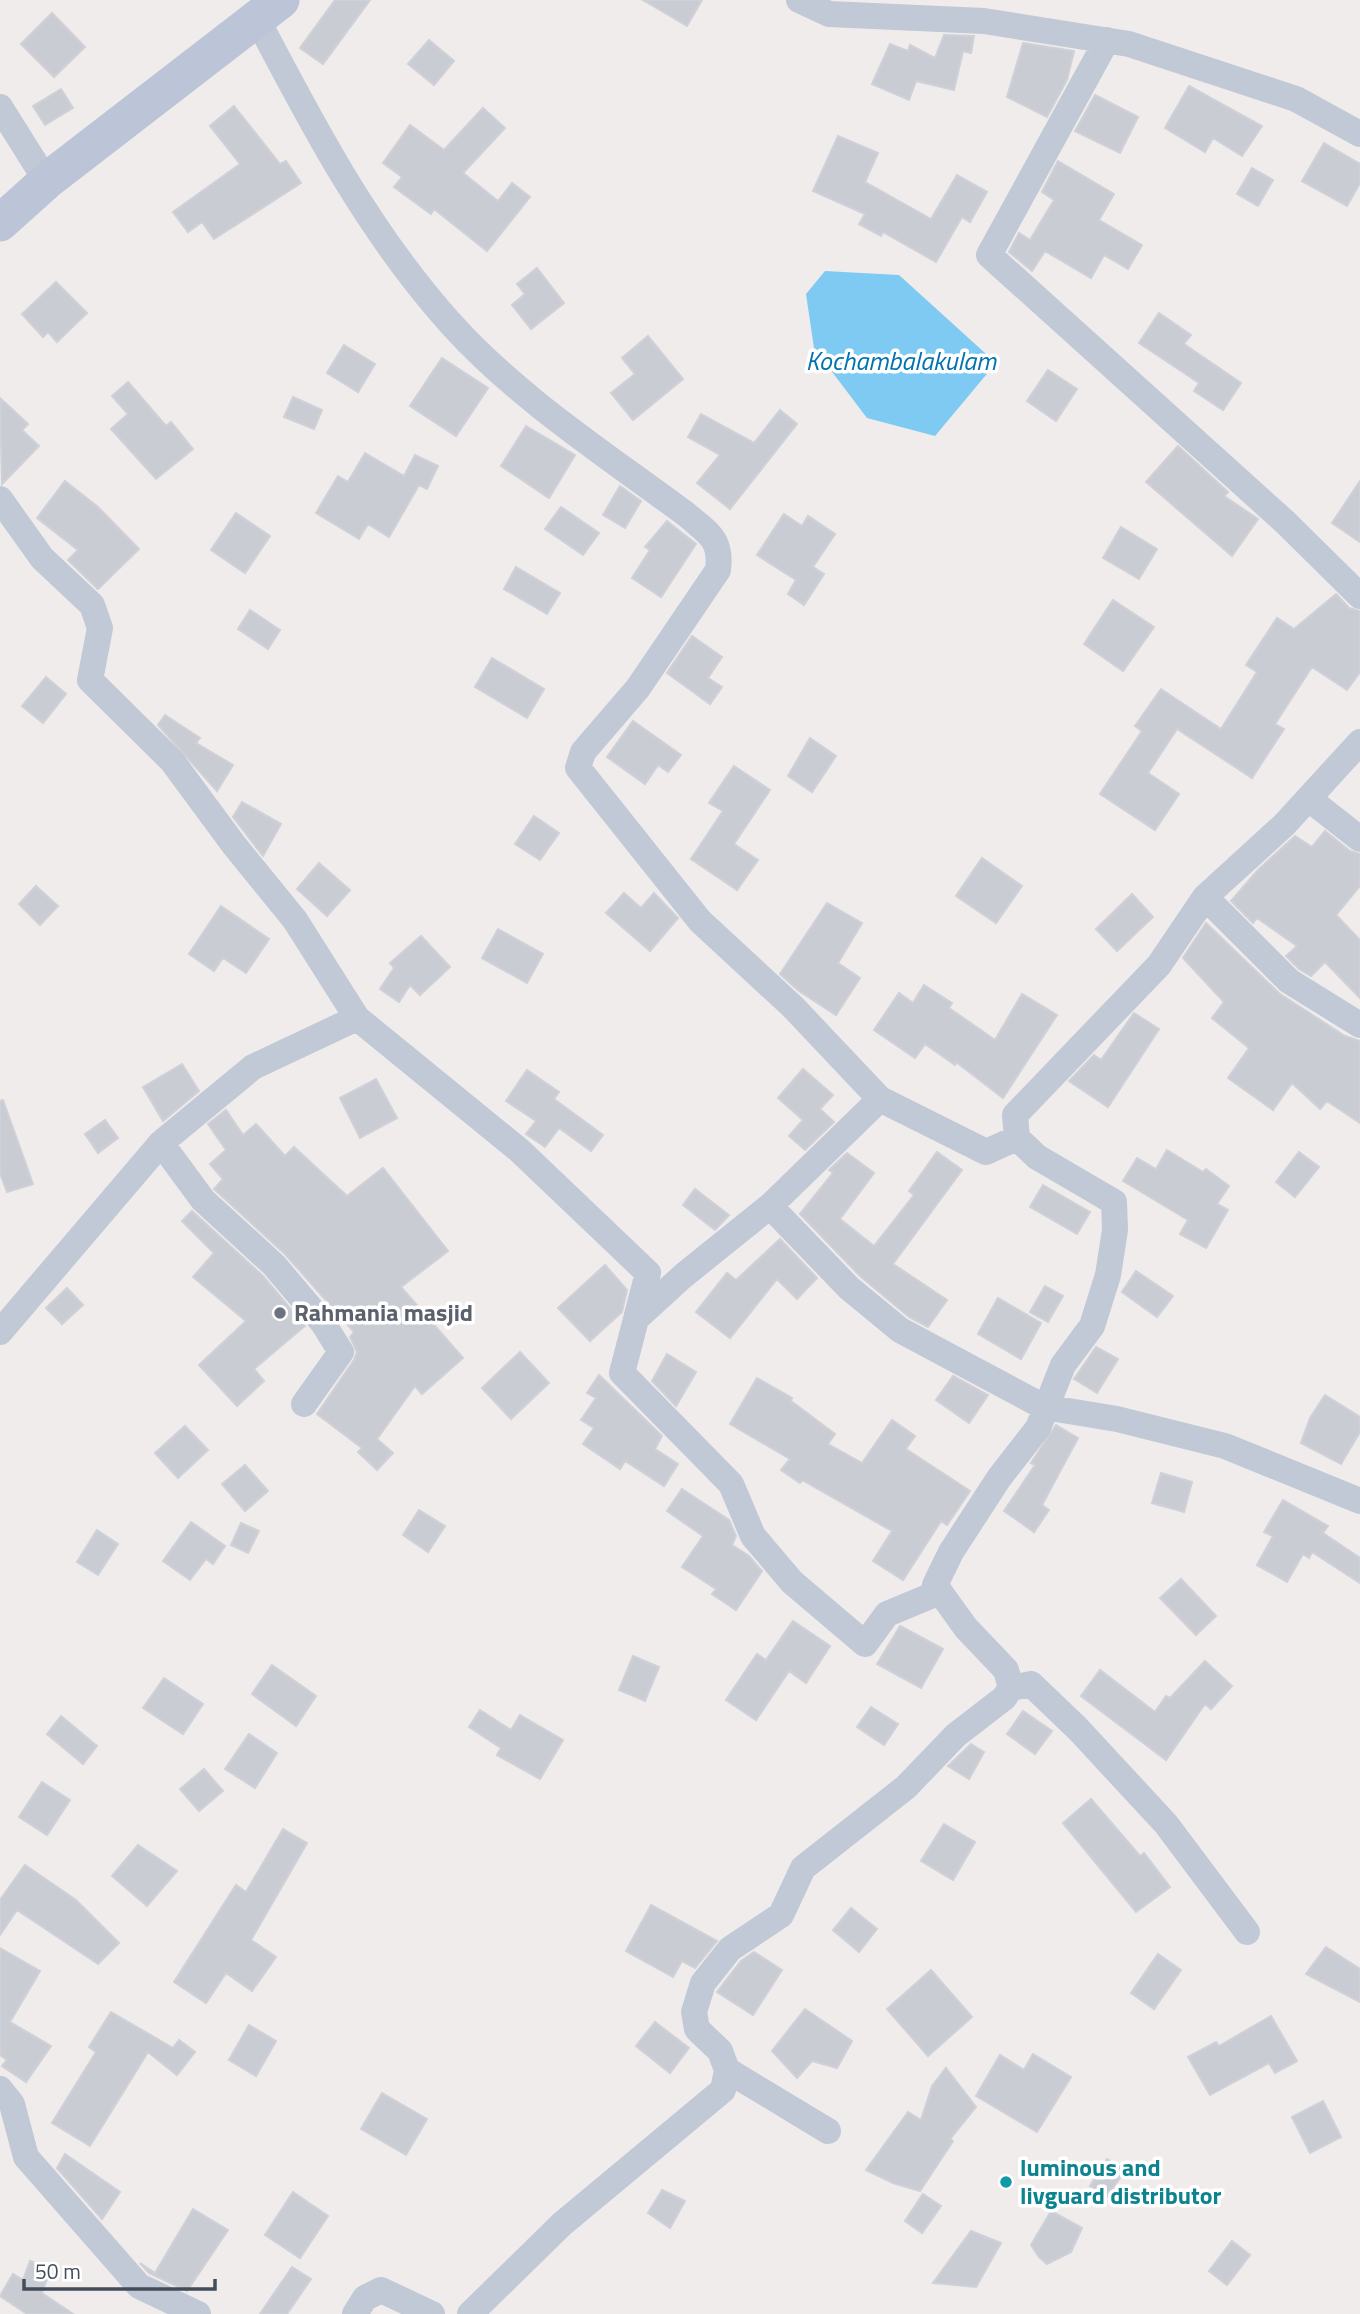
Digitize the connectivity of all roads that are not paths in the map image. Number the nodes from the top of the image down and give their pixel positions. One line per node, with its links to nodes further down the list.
1 (799, 0): 3 (street)
2 (268, 9): 6 (main road); 16 (street)
3 (1107, 40): 5 (street); 9 (street)
4 (0, 107): 6 (street)
5 (1360, 134)
6 (47, 182): 7 (main road)
7 (0, 223)
8 (0, 499): 14 (street)
9 (1360, 596)
10 (1360, 742): 11 (street)
11 (1308, 799): 12 (street); 13 (street)
12 (1360, 839)
13 (1205, 897): 15 (street); 17 (street)
14 (356, 1018): 18 (street); 20 (street)
15 (1360, 1026)
16 (880, 1099): 17 (street); 19 (street)
17 (1017, 1138): 23 (street)
18 (161, 1143): 21 (street); 22 (street)
19 (770, 1206): 20 (street); 23 (street)
20 (636, 1318): 25 (street)
21 (0, 1332)
22 (304, 1404)
23 (1044, 1407): 24 (street); 25 (street)
24 (1360, 1501)
25 (940, 1592): 26 (street)
26 (1011, 1688): 27 (street); 28 (street)
27 (1247, 1932)
28 (727, 2070): 30 (street); 34 (street)
29 (0, 2089): 31 (street)
30 (828, 2131)
31 (198, 2314)
32 (355, 2314): 33 (street)
33 (432, 2314)
34 (470, 2314)

